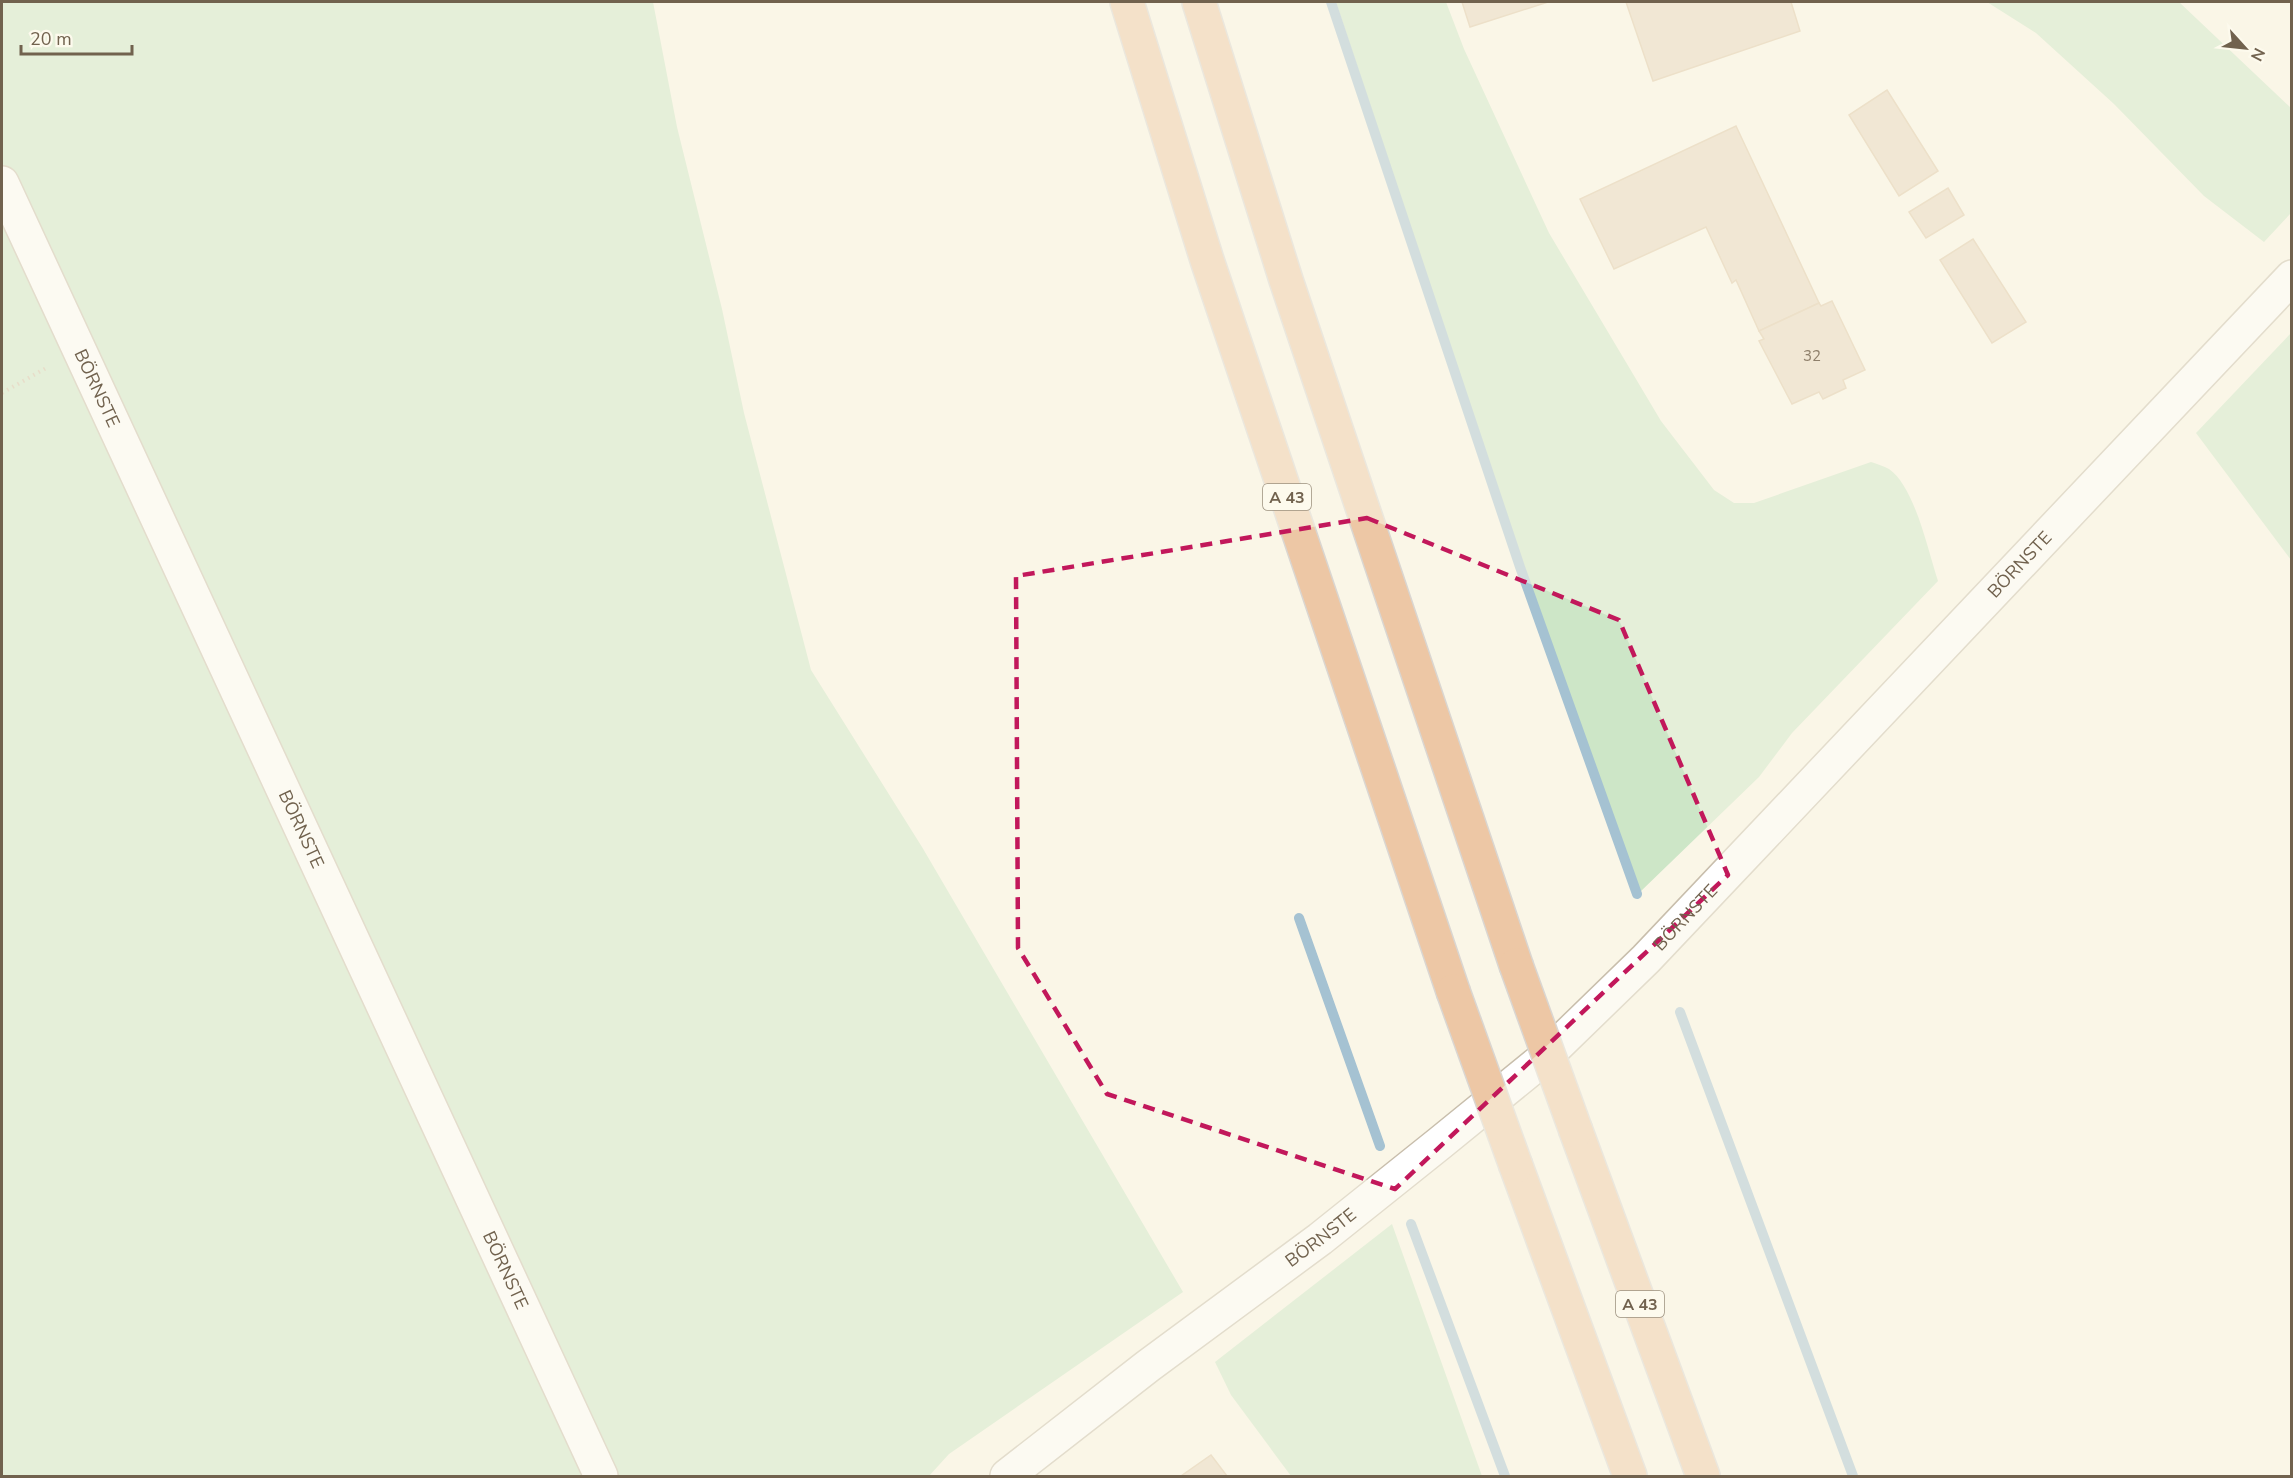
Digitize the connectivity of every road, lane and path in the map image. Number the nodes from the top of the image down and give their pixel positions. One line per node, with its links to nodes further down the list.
1 (1128, 2): 9 (highway, A 43, bridge)
2 (1199, 2): 10 (highway, A 43, bridge)
3 (2, 183): 5 (street, BÖRNSTE)
4 (2292, 277): 8 (street, BÖRNSTE)
5 (78, 350): 6 (path); 7 (street, BÖRNSTE)
6 (2, 393)
7 (601, 1476)
8 (1007, 1476)
9 (1629, 1476)
10 (1703, 1476)

